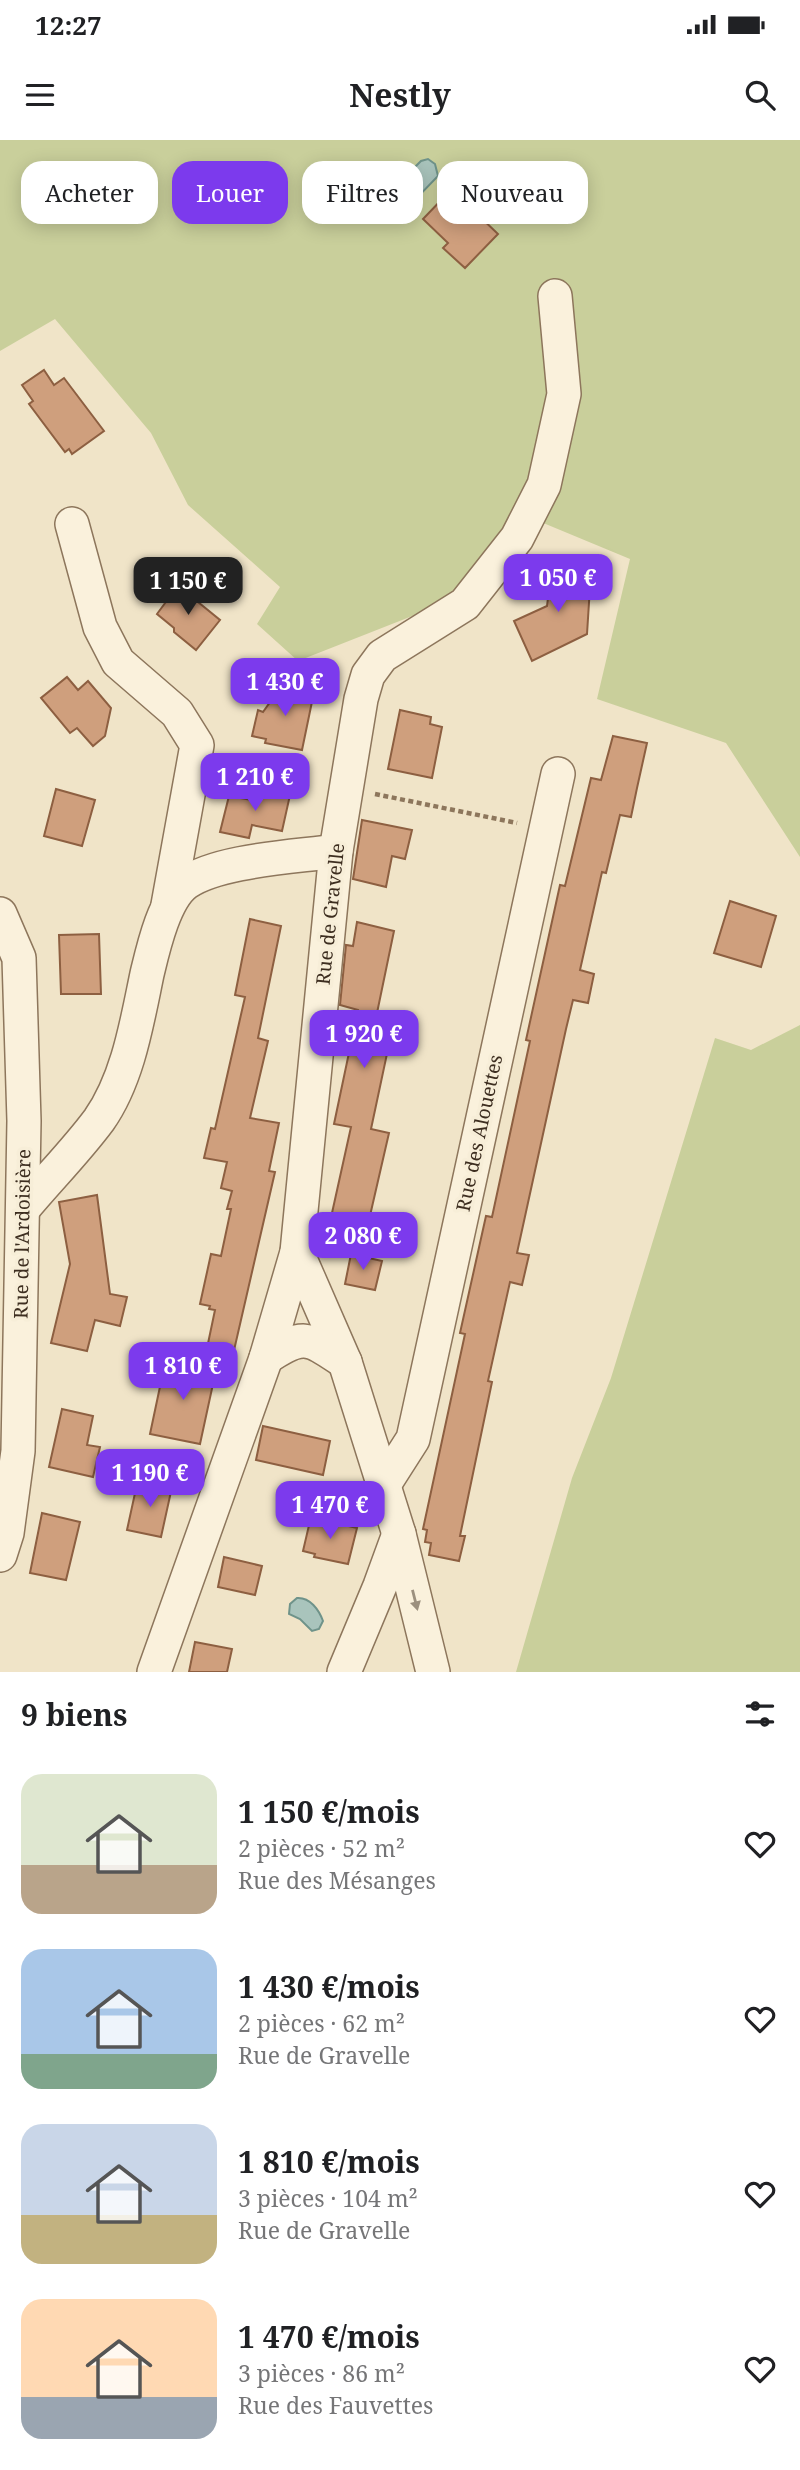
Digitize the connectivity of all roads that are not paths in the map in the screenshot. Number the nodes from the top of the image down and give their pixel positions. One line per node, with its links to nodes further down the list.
1 (555, 296): 4 (street, Rue de Gravelle)
2 (72, 524): 5 (street)
3 (558, 774): 11 (street, Rue des Alouettes)
4 (336, 851): 5 (street); 8 (street, Rue de Gravelle)
5 (167, 908): 7 (street)
6 (0, 914): 7 (street, Rue de l'Ardoisière)
7 (23, 1209): 13 (street, Rue de l'Ardoisière)
8 (297, 1252): 9 (street, Rue de Gravelle); 10 (street)
9 (266, 1357): 10 (street); 14 (street, Rue de Gravelle)
10 (345, 1362): 11 (street)
11 (383, 1486): 12 (street)
12 (398, 1534): 15 (street); 16 (street, one-way to 16)
13 (0, 1555)
14 (154, 1672)
15 (344, 1672)
16 (433, 1672)

